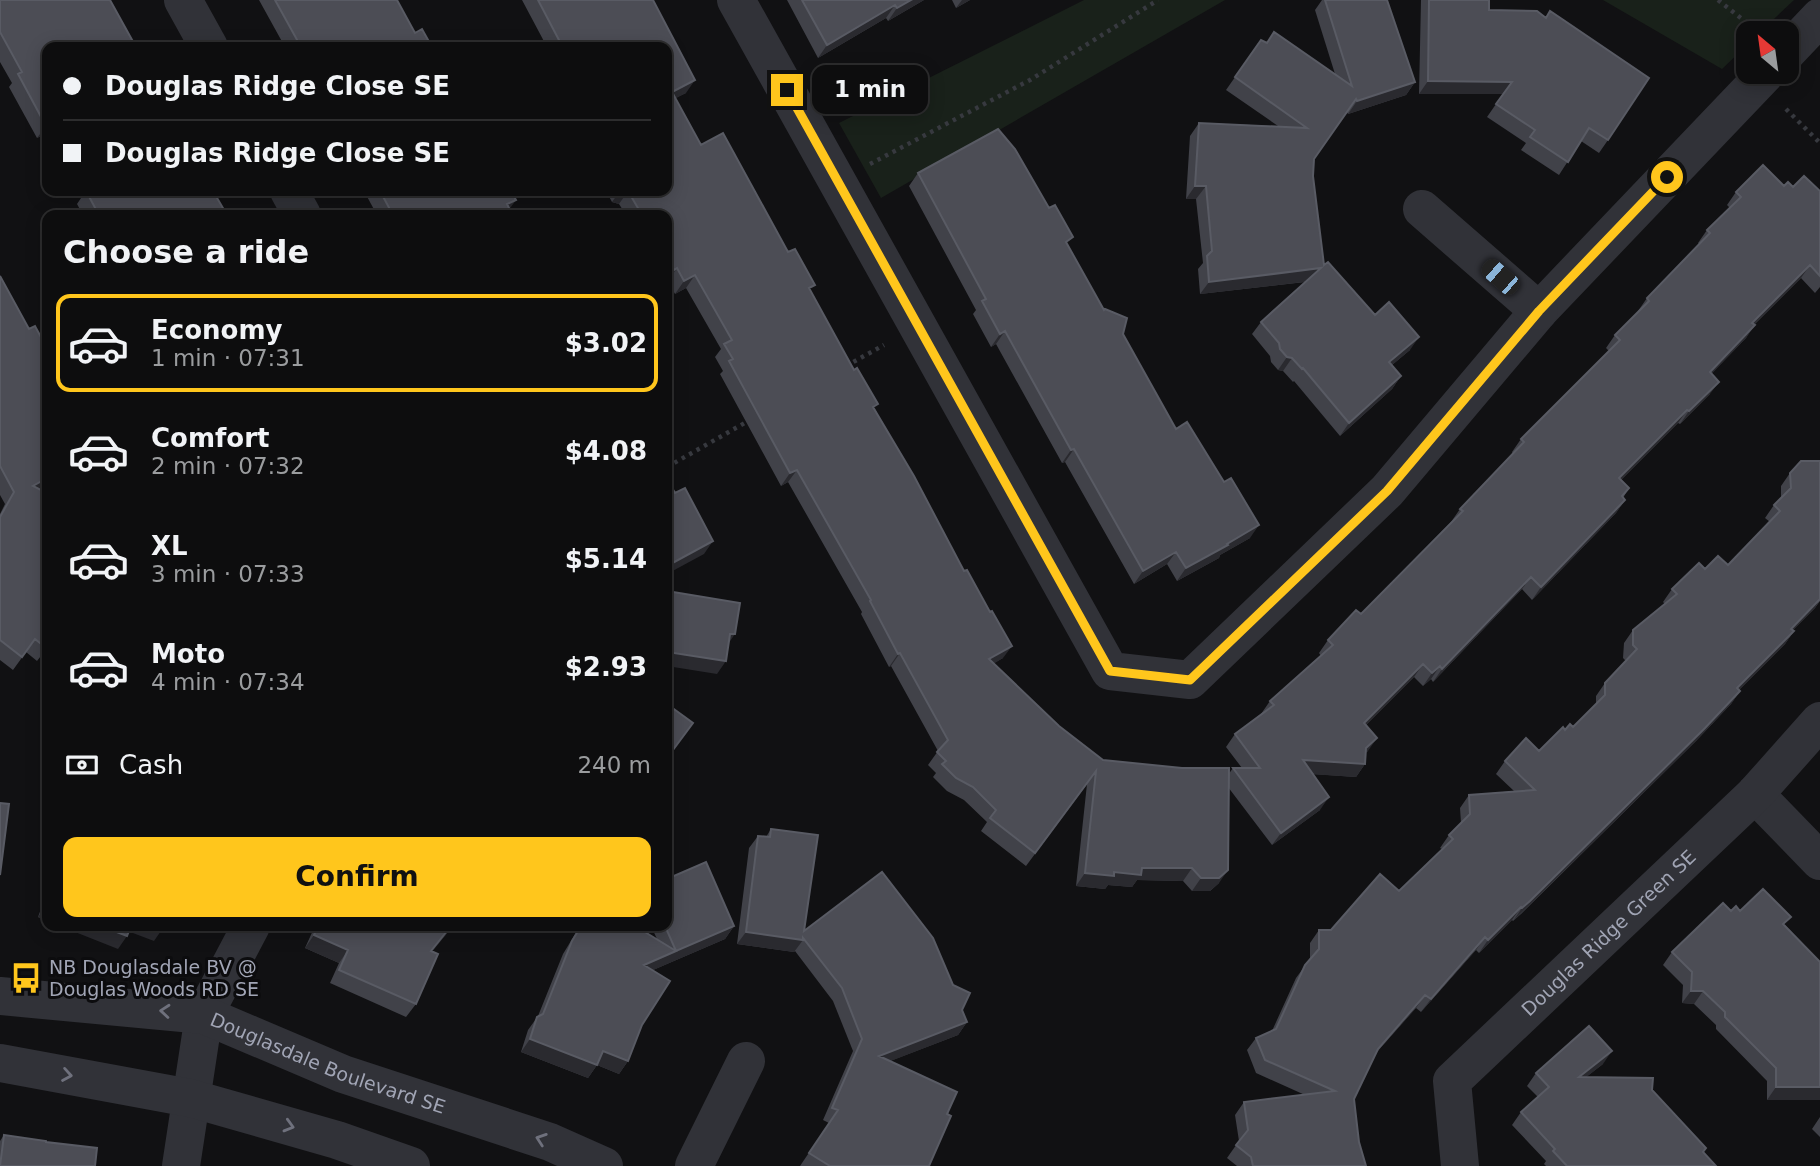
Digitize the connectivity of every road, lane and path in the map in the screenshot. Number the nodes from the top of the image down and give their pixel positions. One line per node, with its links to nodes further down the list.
1 (183, 0): 8 (street)
2 (736, 0): 12 (street)
3 (1158, 0): 12 (path)
4 (1718, 0): 6 (path)
5 (1820, 17): 7 (street)
6 (1744, 21)
7 (1799, 39)
8 (206, 42)
9 (1755, 84): 14 (street)
10 (1770, 84): 11 (path)
11 (1820, 143)
12 (838, 181): 15 (street)
13 (1422, 209): 14 (street)
14 (1539, 311): 15 (street)
15 (918, 325): 16 (path)
16 (834, 372)
17 (751, 420): 18 (path)
18 (672, 464)
19 (1820, 721): 20 (street, Douglas Ridge Green SE)
20 (1755, 794): 21 (street); 32 (street, Douglas Ridge Green SE)
21 (1820, 861)
22 (248, 931): 24 (street)
23 (0, 996): 24 (street, Douglasdale Boulevard SE, one-way to 23)
24 (204, 1014): 27 (street); 30 (street, Douglasdale Boulevard SE, one-way to 24)
25 (746, 1061): 31 (street)
26 (0, 1063): 27 (street, one-way to 27)
27 (190, 1098): 28 (street); 29 (street, one-way to 29)
28 (181, 1166)
29 (411, 1166)
30 (604, 1166)
31 (694, 1166)
32 (1460, 1166)

